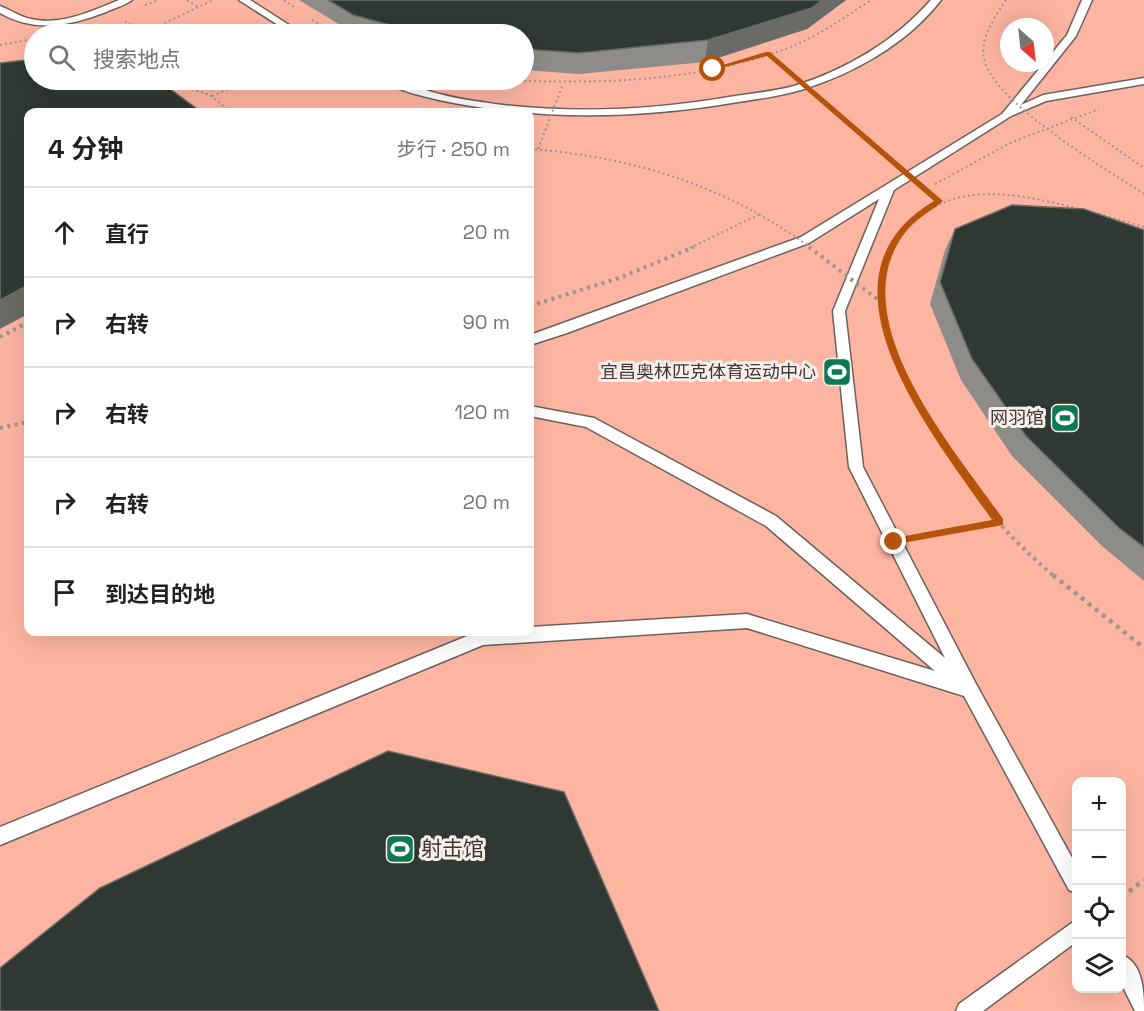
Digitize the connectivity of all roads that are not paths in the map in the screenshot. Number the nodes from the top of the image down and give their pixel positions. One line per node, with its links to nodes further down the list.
1 (127, 0): 5 (lane)
2 (244, 0): 6 (lane)
3 (936, 0): 10 (lane)
4 (1087, 0): 11 (lane)
5 (0, 9)
6 (282, 24)
7 (1144, 81): 11 (lane)
8 (415, 90): 9 (lane)
9 (512, 108)
10 (534, 109)
11 (1005, 116): 12 (lane)
12 (890, 187): 13 (lane); 17 (lane)
13 (534, 339)
14 (534, 412): 17 (lane)
15 (534, 634): 17 (lane)
16 (499, 636): 18 (lane)
17 (970, 690): 19 (lane)
18 (0, 836)
19 (1072, 875)
20 (1072, 934): 23 (lane)
21 (1126, 972): 22 (lane)
22 (1144, 1006)
23 (966, 1011)

